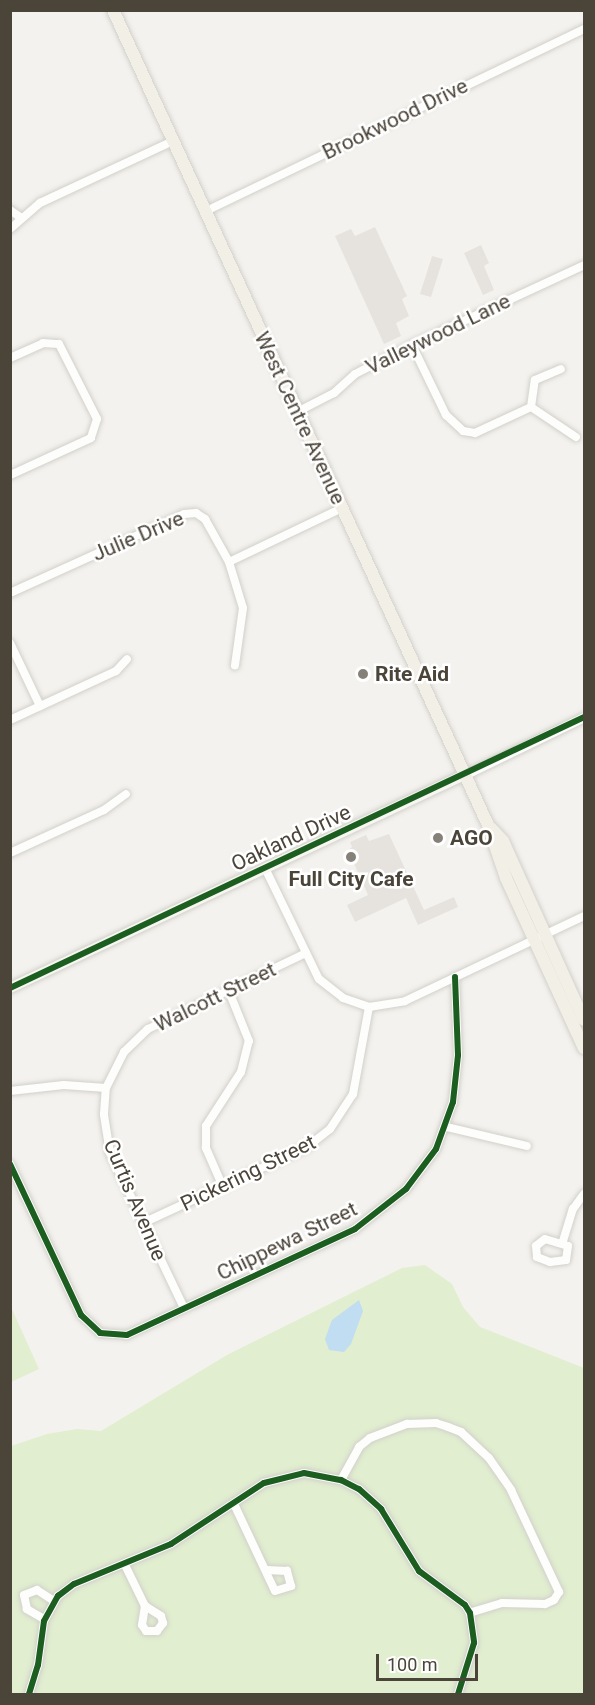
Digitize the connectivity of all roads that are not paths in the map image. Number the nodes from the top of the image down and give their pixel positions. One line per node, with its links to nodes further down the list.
1 (113, 10): 3 (main road, West Centre Avenue)
2 (585, 29): 5 (street, Brookwood Drive)
3 (173, 141): 5 (main road, West Centre Avenue); 6 (street)
4 (10, 210): 6 (street)
5 (206, 211): 13 (main road, West Centre Avenue)
6 (20, 217): 7 (street)
7 (10, 228)
8 (585, 265): 9 (street, Valleywood Lane)
9 (412, 345): 12 (street); 13 (street, Valleywood Lane)
10 (10, 358): 15 (street)
11 (561, 369): 12 (street)
12 (531, 407): 14 (street)
13 (297, 412): 16 (main road, West Centre Avenue)
14 (576, 437)
15 (10, 475)
16 (342, 508): 17 (street); 25 (main road, West Centre Avenue)
17 (229, 562): 18 (street, Julie Drive); 21 (street)
18 (10, 593)
19 (10, 643): 22 (street)
20 (127, 659): 22 (street)
21 (235, 664)
22 (40, 706): 24 (street)
23 (585, 717): 25 (street, Oakland Drive)
24 (10, 720)
25 (464, 775): 28 (main road, Oakland Drive); 30 (main road, West Centre Avenue)
26 (126, 794): 27 (street)
27 (10, 854)
28 (265, 868): 31 (street); 33 (main road, Oakland Drive)
29 (585, 916): 30 (street)
30 (540, 938): 32 (street); 36 (main road, West Centre Avenue); 37 (main road, West Centre Avenue)
31 (304, 954): 34 (street, Walcott Street); 35 (street)
32 (455, 977): 35 (street); 40 (street, Chippewa Street)
33 (10, 988)
34 (228, 989): 38 (street, Walcott Street); 43 (street)
35 (369, 1007): 43 (street, Pickering Street)
36 (585, 1020)
37 (585, 1048)
38 (106, 1088): 39 (street); 45 (street, Curtis Avenue)
39 (10, 1091)
40 (447, 1127): 41 (street); 47 (street, Chippewa Street)
41 (527, 1146)
42 (10, 1164): 47 (street, Chippewa Street)
43 (222, 1187): 45 (street, Pickering Street)
44 (585, 1194): 46 (street)
45 (143, 1223): 47 (street, Curtis Avenue)
46 (563, 1241): 46 (street)
47 (184, 1308)
48 (342, 1480): 49 (street); 54 (street); 54 (street)
49 (234, 1504): 50 (street); 51 (street)
50 (125, 1564): 52 (street); 53 (street)
51 (267, 1569)
52 (54, 1601): 55 (street); 55 (street)
53 (145, 1606)
54 (470, 1613): 57 (street)
55 (44, 1619): 56 (street)
56 (29, 1695)
57 (458, 1695)

